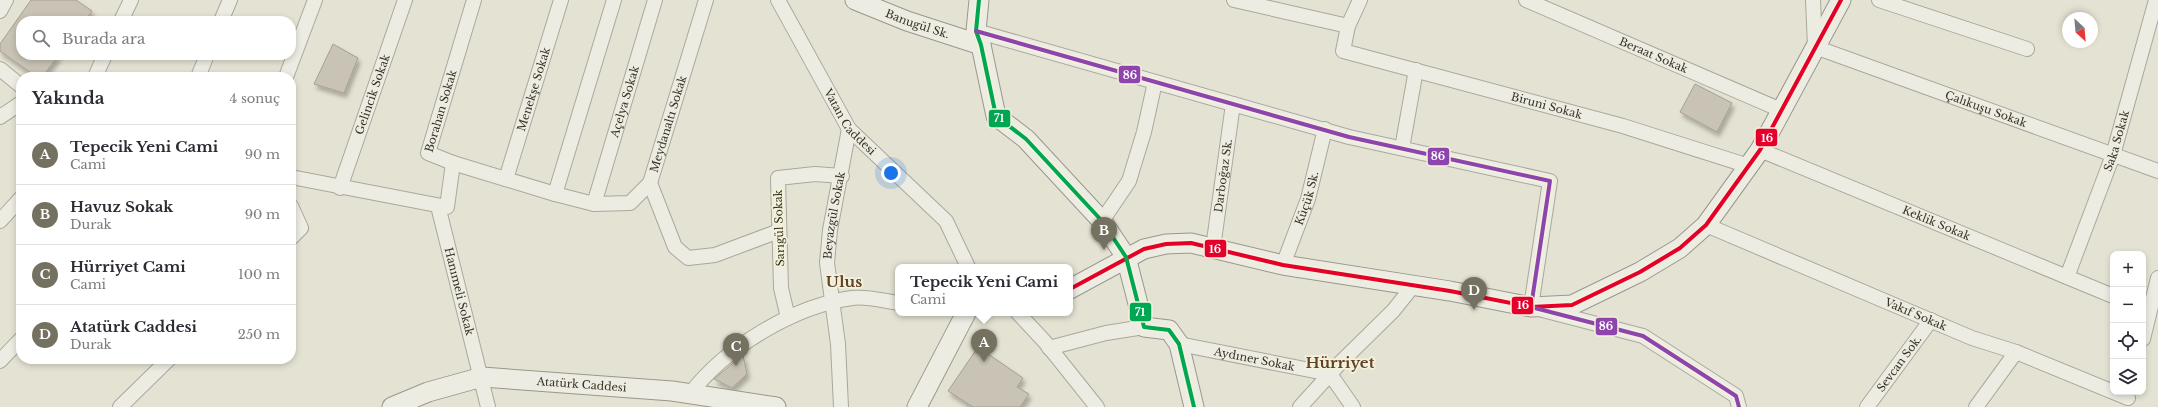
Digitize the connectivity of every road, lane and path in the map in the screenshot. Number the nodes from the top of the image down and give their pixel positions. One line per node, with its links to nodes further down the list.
1 (6, 0): 21 (street)
2 (131, 0): 22 (street)
3 (230, 0): 23 (street)
4 (315, 0): 28 (street)
5 (405, 0): 54 (street, Gelincik Sokak)
6 (474, 0): 48 (street, Borahan Sokak)
7 (561, 0): 52 (street, Menekşe Sokak)
8 (614, 0): 55 (street)
9 (655, 0): 57 (street, Açelya Sokak)
10 (706, 0): 53 (street, Meydanaltı Sokak)
11 (778, 0): 43 (street, Vatan Caddesi)
12 (855, 0): 25 (main road, Banugül Sk.)
13 (979, 0): 25 (main road)
14 (1234, 0): 24 (street)
15 (1360, 0): 24 (street)
16 (1526, 0): 41 (street, Beraat Sokak)
17 (1813, 0): 26 (street)
18 (1841, 0): 26 (main road)
19 (1878, 0): 27 (street)
20 (2156, 0): 46 (street, Saka Sokak)
21 (0, 11)
22 (123, 16)
23 (223, 16)
24 (1348, 26): 33 (street, Biruni Sokak)
25 (979, 38): 38 (street); 61 (main road)
26 (1815, 47): 41 (main road); 46 (street, Çalıkuşu Sokak)
27 (2027, 49)
28 (296, 50)
29 (103, 60): 34 (street)
30 (205, 60): 35 (street)
31 (292, 60): 36 (street)
32 (0, 69): 37 (street)
33 (1416, 70): 45 (street); 47 (street, Biruni Sokak)
34 (97, 72)
35 (200, 72)
36 (288, 72)
37 (16, 82)
38 (1155, 82): 39 (street); 61 (street)
39 (1233, 104): 44 (street); 65 (street, Darboğaz Sk.)
40 (16, 106): 42 (street)
41 (1781, 110): 47 (main road)
42 (1, 115)
43 (850, 129): 50 (street, Beyazgül Sokak); 67 (street, Vatan Caddesi)
44 (1325, 129): 45 (street); 68 (street, Küçük Sk.)
45 (1402, 148): 76 (street)
46 (2113, 155): 49 (street, Çalıkuşu Sokak); 69 (street, Saka Sokak)
47 (1755, 158): 62 (main road); 69 (street, Keklik Sokak)
48 (453, 163): 52 (street, Meydanaltı Sokak); 58 (street)
49 (2158, 171)
50 (842, 176): 63 (street, Sarıgül Sokak); 74 (street, Beyazgül Sokak)
51 (296, 178): 54 (street)
52 (506, 179): 55 (street, Meydanaltı Sokak)
53 (650, 183): 57 (street, Meydanaltı Sokak); 63 (street)
54 (340, 188): 58 (street)
55 (555, 194): 57 (street, Meydanaltı Sokak)
56 (16, 203): 60 (street)
57 (594, 204)
58 (443, 207): 91 (street, Hanımeli Sokak)
59 (296, 217): 64 (street)
60 (0, 220)
61 (1102, 221): 66 (main road)
62 (1706, 225): 76 (main road); 81 (street, Vakıf Sokak)
63 (779, 231): 80 (street, Sarıgül Sokak)
64 (296, 233)
65 (1213, 248): 66 (main road); 68 (main road)
66 (1126, 257): 72 (main road); 82 (main road)
67 (967, 264)
68 (1283, 264): 71 (main road)
69 (2067, 277): 73 (street, Keklik Sokak)
70 (2158, 278): 77 (street)
71 (1413, 286): 76 (main road); 90 (street)
72 (1073, 287)
73 (2110, 295)
74 (832, 302): 75 (street); 80 (street); 98 (street, Beyazgül Sokak)
75 (895, 303)
76 (1531, 307): 104 (street)
77 (2150, 311): 83 (street)
78 (964, 316): 99 (main road)
79 (1021, 316): 86 (street)
80 (788, 318): 92 (street)
81 (1931, 320): 87 (street, Vakıf Sokak); 105 (street, Sevcan Sok.)
82 (1144, 327): 85 (main road); 86 (street)
83 (2146, 327)
84 (16, 344): 88 (street)
85 (1179, 344): 90 (street, Aydıner Sokak); 101 (main road)
86 (1049, 348): 100 (street)
87 (2016, 352): 93 (street, Vakıf Sokak); 106 (street)
88 (0, 361)
89 (164, 364): 95 (street)
90 (1330, 374): 102 (street); 103 (street)
91 (482, 377): 92 (main road, Atatürk Caddesi); 94 (main road, Atatürk Caddesi); 96 (street, Hanımeli Sokak)
92 (690, 394): 97 (main road, Atatürk Caddesi)
93 (2128, 399)
94 (397, 406)
95 (120, 407)
96 (488, 407)
97 (776, 407)
98 (842, 407)
99 (917, 407)
100 (1097, 407)
101 (1194, 407)
102 (1300, 407)
103 (1353, 407)
104 (1739, 407)
105 (1868, 407)
106 (1976, 407)

